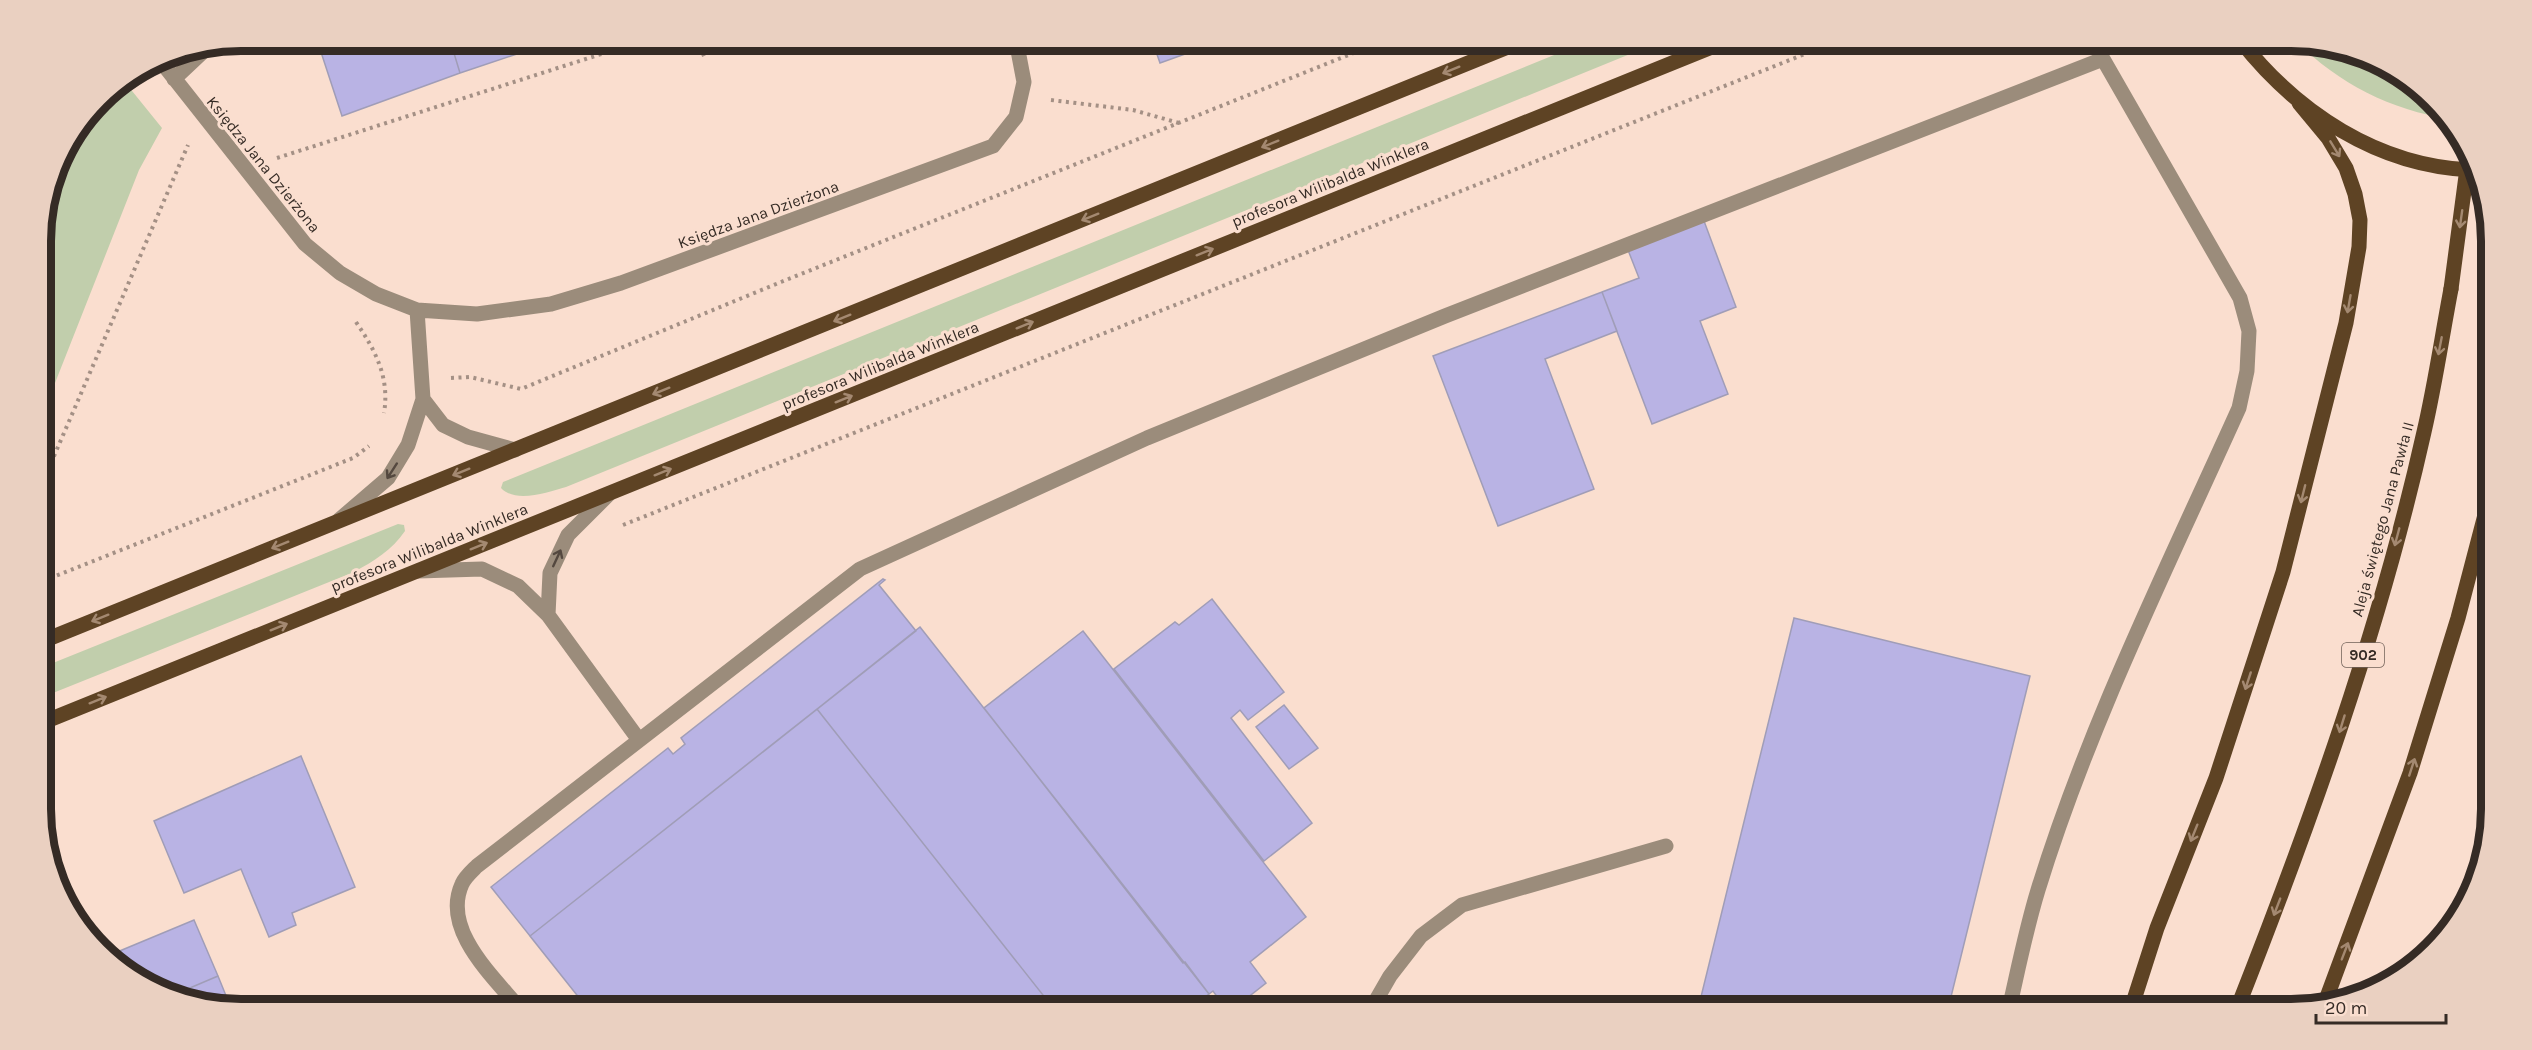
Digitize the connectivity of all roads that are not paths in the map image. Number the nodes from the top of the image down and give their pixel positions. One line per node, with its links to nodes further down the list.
1 (1018, 51): 11 (street, Księdza Jana Dzierżona)
2 (1498, 51): 13 (main road, one-way to 13)
3 (1702, 51): 14 (main road, profesora Wilibalda Winklera, one-way to 3)
4 (2248, 51): 8 (main road)
5 (199, 56): 7 (street)
6 (165, 67): 7 (street, Księdza Jana Dzierżona)
7 (174, 79): 11 (street, Księdza Jana Dzierżona)
8 (2300, 103): 10 (main road); 27 (main road, one-way to 27)
9 (2467, 168): 28 (main road, Aleja świętego Jana Pawła II / 902, one-way to 28, bridge)
10 (2468, 170)
11 (417, 310): 12 (street)
12 (423, 399): 13 (street); 15 (street, one-way to 15)
13 (515, 450): 15 (main road, one-way to 15)
14 (609, 494): 17 (main road, profesora Wilibalda Winklera, one-way to 14); 18 (street, one-way to 14)
15 (335, 523): 19 (main road, one-way to 19)
16 (2481, 530): 23 (main road, one-way to 16)
17 (418, 571): 18 (street); 20 (main road, profesora Wilibalda Winklera, one-way to 17)
18 (548, 615): 21 (street)
19 (51, 638)
20 (51, 719)
21 (639, 740): 24 (street); 26 (street)
22 (1666, 846): 25 (street)
23 (2328, 995)
24 (511, 999)
25 (1377, 999)
26 (2011, 999)
27 (2134, 999)
28 (2241, 999)

